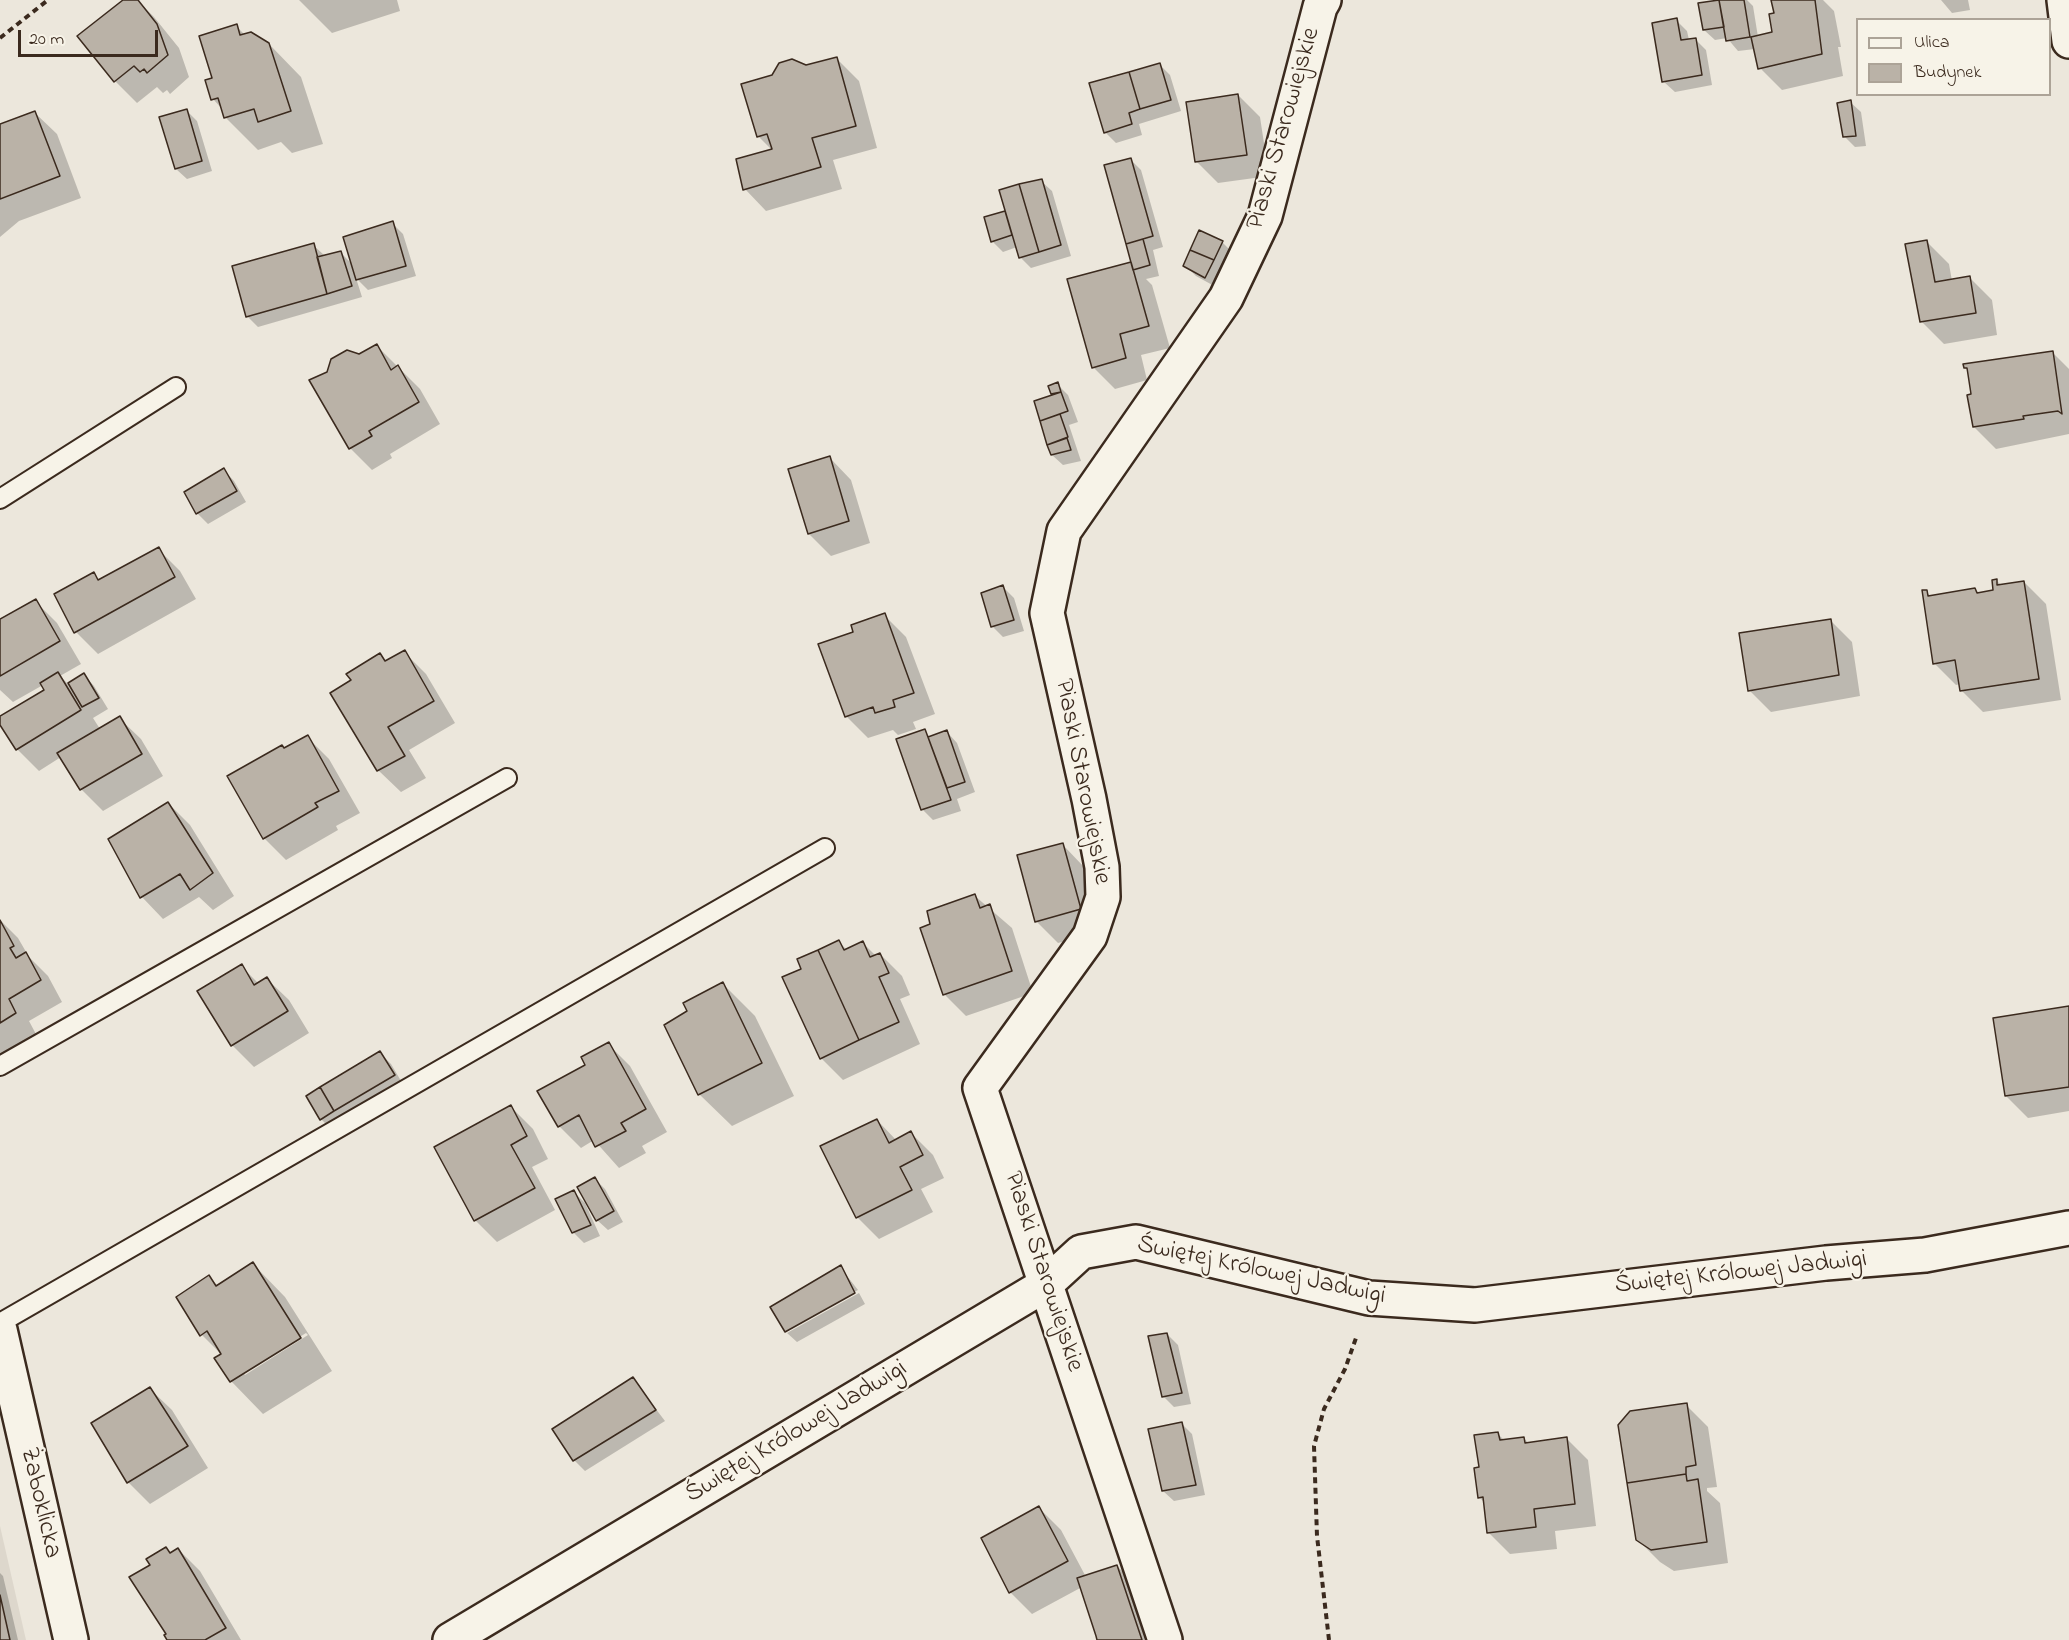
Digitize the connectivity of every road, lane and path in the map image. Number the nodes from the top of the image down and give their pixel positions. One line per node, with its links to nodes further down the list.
1 (48, 0): 4 (path)
2 (1324, 0): 12 (street, Piaski Starowiejskie)
3 (2064, 0): 5 (street)
4 (0, 38)
5 (2069, 39)
6 (176, 387): 7 (lane)
7 (0, 499)
8 (507, 778): 10 (lane)
9 (825, 848): 14 (lane)
10 (0, 1066)
11 (2069, 1228): 13 (street, Świętej Królowej Jadwigi)
12 (1045, 1285): 13 (street, Świętej Królowej Jadwigi); 17 (street, Świętej Królowej Jadwigi); 18 (street, Piaski Starowiejskie)
13 (1369, 1298): 19 (path)
14 (0, 1323)
15 (0, 1330): 16 (street, Żaboklicka)
16 (71, 1640)
17 (450, 1640)
18 (1165, 1640)
19 (1329, 1640)

